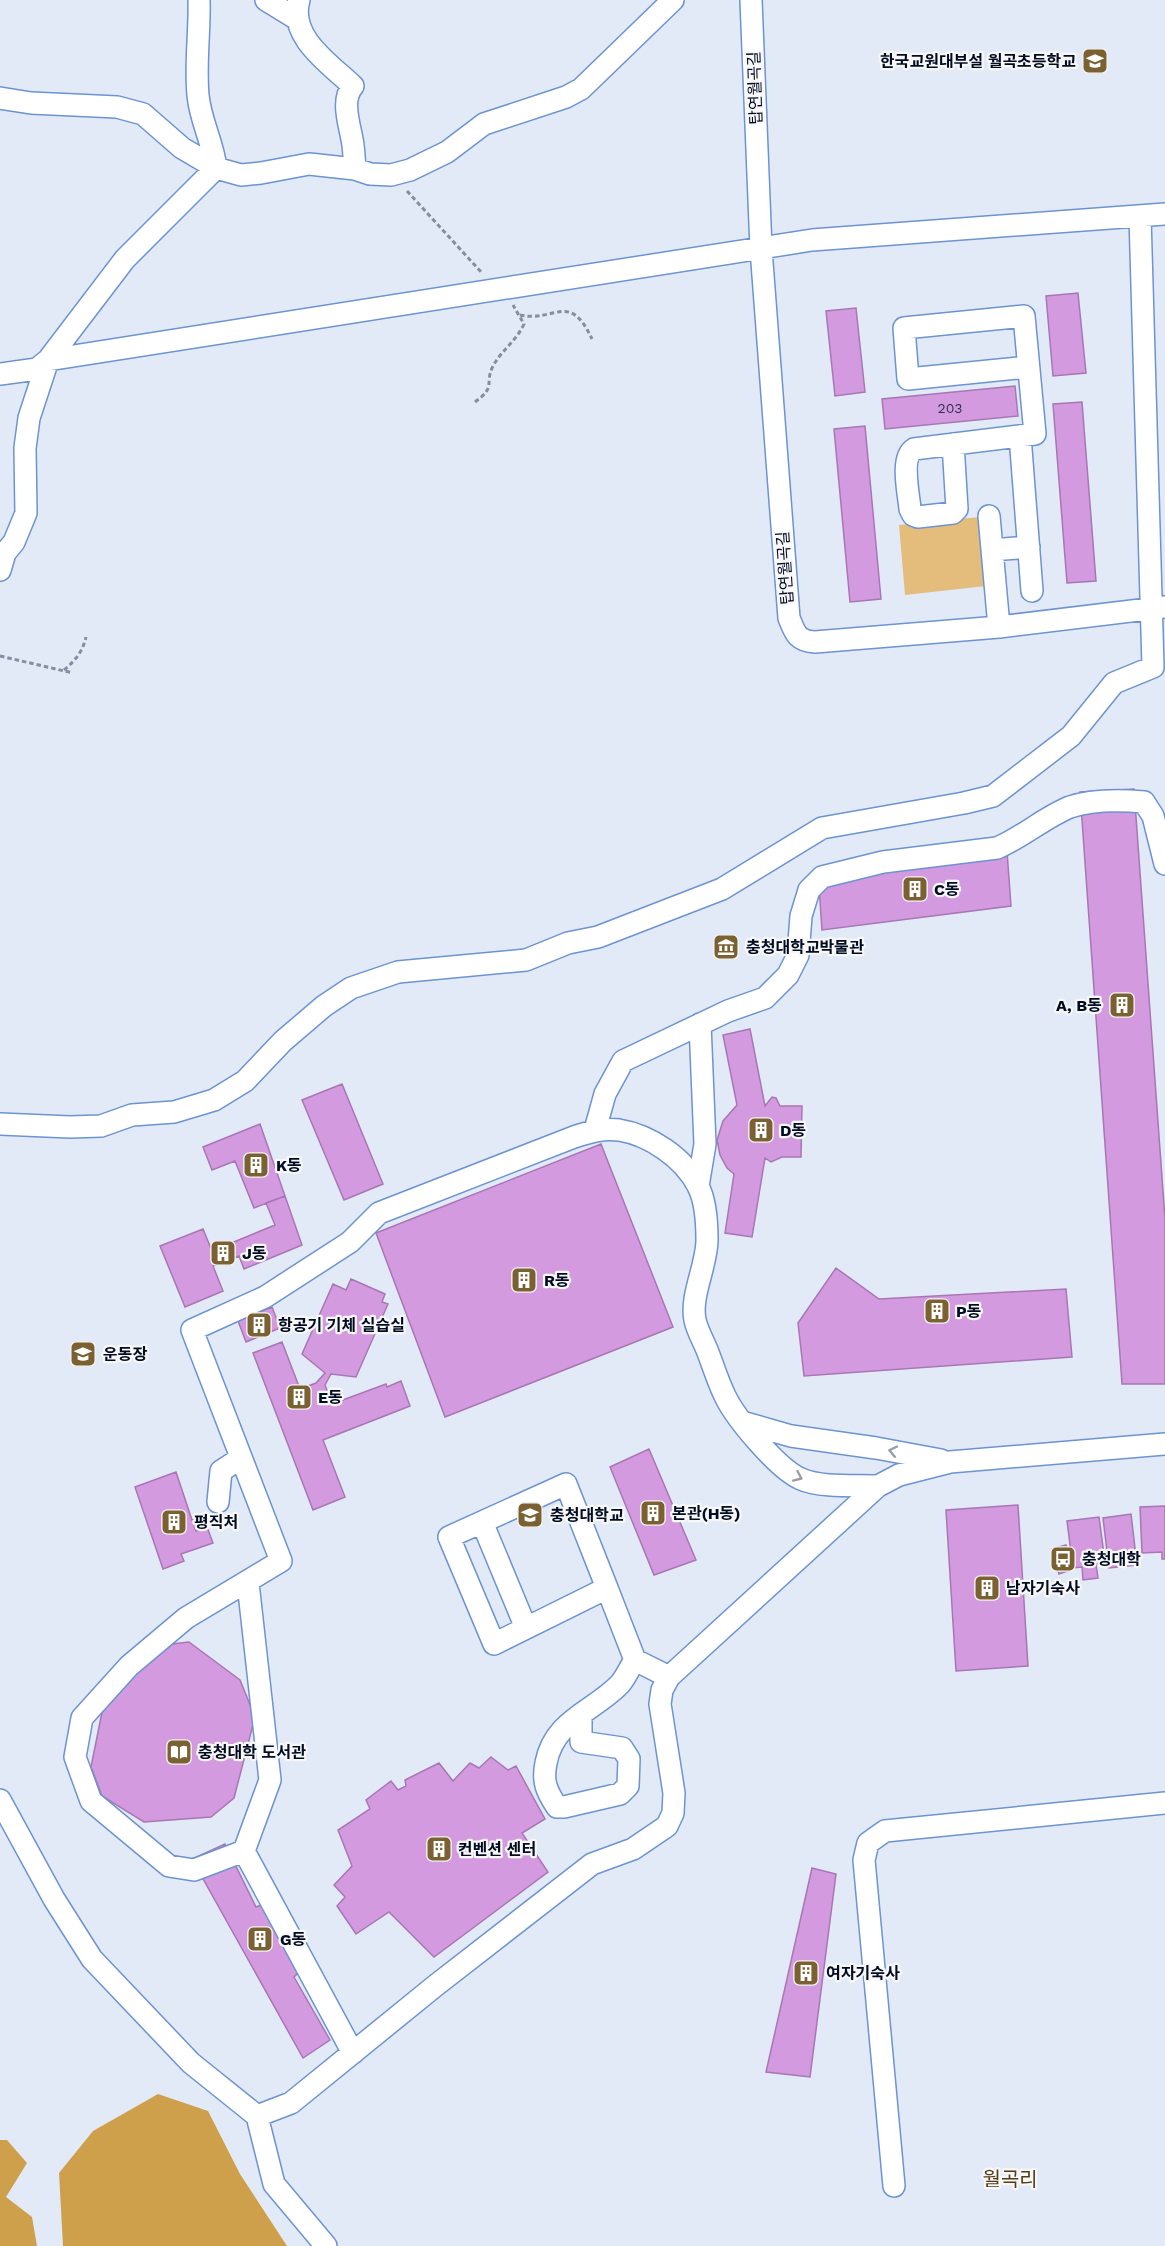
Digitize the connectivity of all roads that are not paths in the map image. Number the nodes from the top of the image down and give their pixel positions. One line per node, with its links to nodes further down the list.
1 (199, 0): 7 (street)
2 (266, 0): 5 (street)
3 (674, 0): 8 (street)
4 (751, 0): 11 (street, 탑연월곡길)
5 (298, 9): 8 (street)
6 (0, 98): 7 (street)
7 (216, 168): 8 (street); 12 (street)
8 (355, 169)
9 (1165, 214): 10 (street)
10 (1140, 216): 11 (street); 22 (street)
11 (761, 249): 12 (street); 23 (street, 탑연월곡길)
12 (48, 360): 14 (street); 20 (street)
13 (1028, 367): 13 (street); 15 (street)
14 (0, 374)
15 (1020, 436): 16 (street); 18 (street)
16 (953, 444)
17 (989, 516): 19 (street)
18 (1029, 547): 19 (street); 21 (street)
19 (992, 550): 23 (street)
20 (0, 570)
21 (1032, 591)
22 (1159, 607): 23 (street, 탑연월곡길); 26 (street)
23 (999, 627)
24 (1165, 864): 25 (street)
25 (700, 1024): 27 (street); 28 (street)
26 (0, 1124)
27 (595, 1130): 28 (street); 33 (street)
28 (698, 1186): 29 (street)
29 (742, 1422): 30 (street); 32 (street)
30 (786, 1434): 32 (street); 34 (street, one-way to 30)
31 (1165, 1444): 34 (street)
32 (772, 1456): 35 (street, one-way to 35)
33 (241, 1458): 36 (street); 38 (street)
34 (950, 1462): 35 (street)
35 (878, 1486): 42 (street)
36 (218, 1502)
37 (482, 1522): 39 (street); 40 (street); 40 (street)
38 (248, 1583): 46 (street); 46 (street)
39 (607, 1588): 40 (street); 41 (street)
40 (526, 1628)
41 (634, 1660): 42 (street); 43 (street)
42 (669, 1677): 47 (street)
43 (581, 1714): 43 (street)
44 (0, 1800): 48 (street)
45 (1165, 1803): 49 (street)
46 (244, 1851): 47 (street)
47 (353, 2053): 48 (street)
48 (257, 2116): 50 (street)
49 (894, 2186)
50 (326, 2246)

